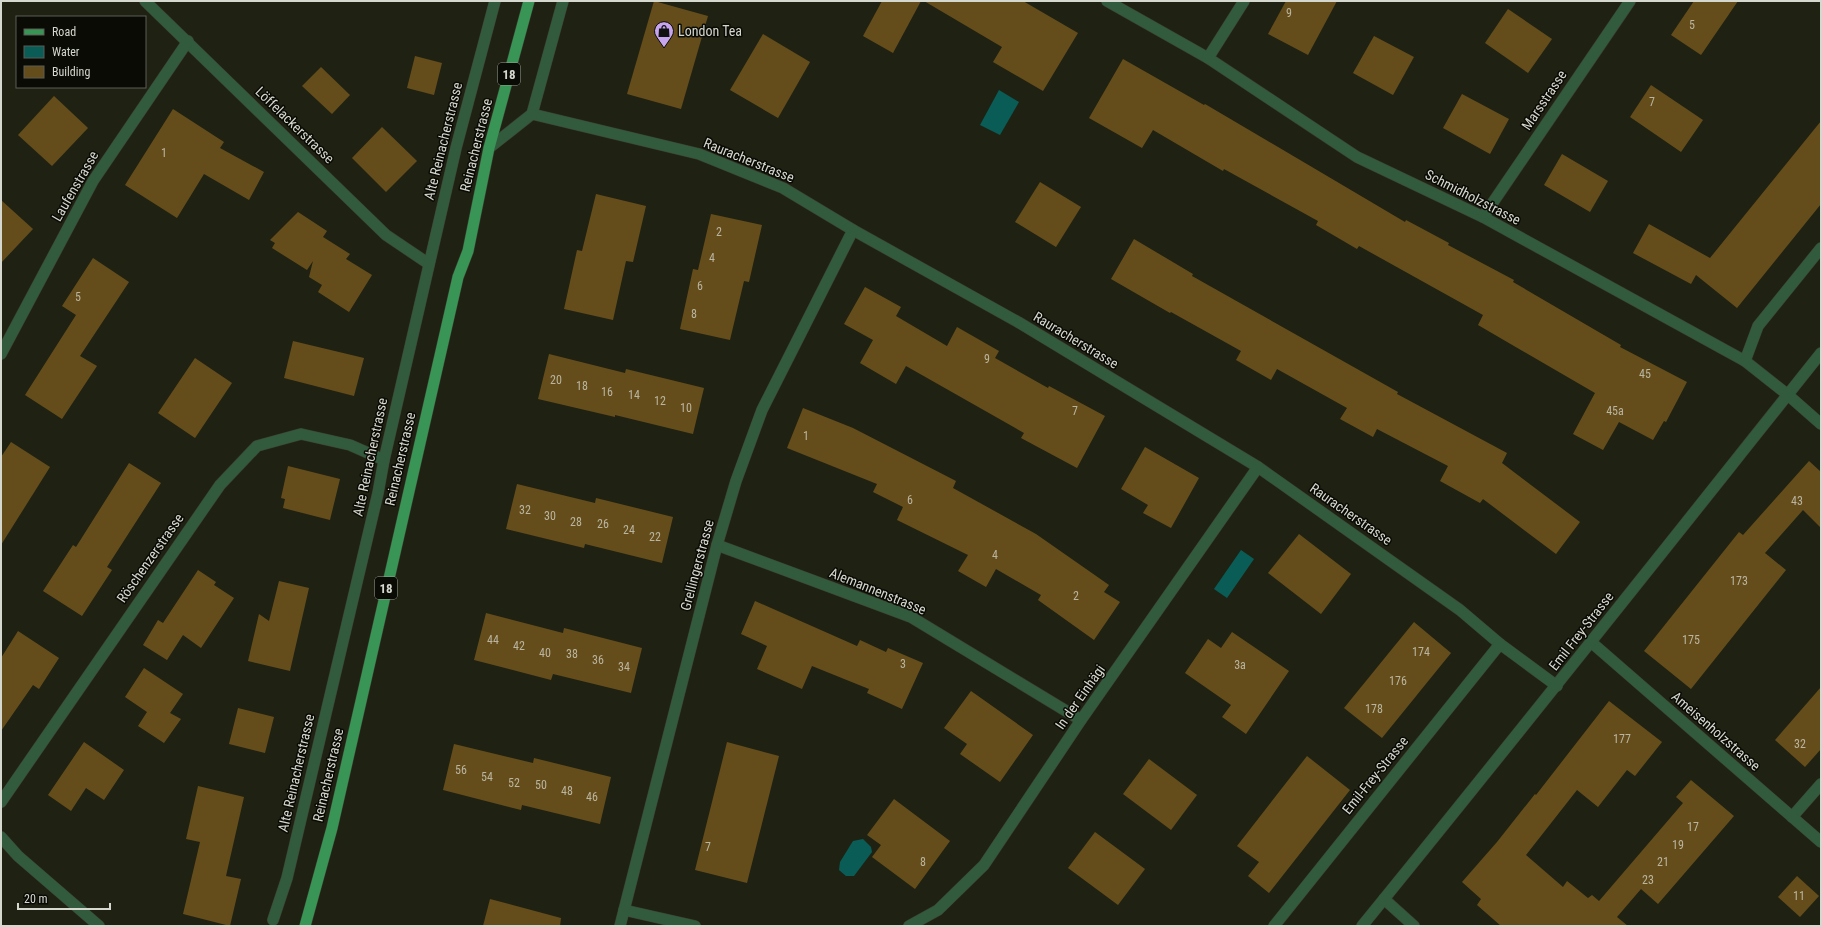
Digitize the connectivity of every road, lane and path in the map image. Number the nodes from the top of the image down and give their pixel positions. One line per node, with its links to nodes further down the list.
1 (145, 1): 8 (street, Löffelackerstrasse)
2 (495, 1): 15 (street, Alte Reinacherstrasse)
3 (529, 1): 11 (main road, Reinacherstrasse / 18)
4 (563, 1): 10 (street)
5 (1107, 1): 9 (street, Schmidholzstrasse)
6 (1244, 1): 9 (street)
7 (1630, 1): 12 (street, Marsstrasse)
8 (188, 41): 15 (street, Löffelackerstrasse); 17 (street, Laufenstrasse)
9 (1208, 58): 12 (street, Schmidholzstrasse)
10 (532, 114): 11 (street); 13 (street, Rauracherstrasse)
11 (489, 148): 37 (main road, Reinacherstrasse / 18)
12 (1483, 217): 18 (street, Schmidholzstrasse)
13 (853, 230): 22 (street, Rauracherstrasse); 23 (street, Grellingerstrasse)
14 (1821, 248): 18 (street)
15 (429, 264): 21 (street, Alte Reinacherstrasse)
16 (1821, 353): 19 (street, Emil Frey-Strasse)
17 (1, 354)
18 (1745, 360): 19 (street, Schmidholzstrasse)
19 (1788, 394): 20 (street, Schmidholzstrasse); 24 (street, Emil Frey-Strasse)
20 (1821, 424)
21 (384, 460): 29 (street, Röschenzerstrasse); 35 (street, Alte Reinacherstrasse)
22 (1258, 467): 25 (street, Rauracherstrasse); 27 (street, In der Einhägi)
23 (717, 545): 27 (street, Alemannenstrasse); 34 (street, Grellingerstrasse)
24 (1591, 642): 26 (street, Emil Frey-Strasse); 30 (street, Ameisenholzstrasse)
25 (1500, 644): 26 (street, Rauracherstrasse); 41 (street, Emil-Frey-Strasse)
26 (1558, 686): 33 (street, Emil Frey-Strasse)
27 (1081, 720): 40 (street, In der Einhägi)
28 (1821, 784): 30 (street)
29 (1, 802)
30 (1792, 817): 32 (street, Ameisenholzstrasse)
31 (1, 837): 36 (street)
32 (1821, 842)
33 (1384, 899): 42 (street, Emil Frey-Strasse); 43 (street)
34 (624, 910): 38 (street, Grellingerstrasse); 39 (street)
35 (272, 920)
36 (99, 926)
37 (305, 926)
38 (620, 926)
39 (695, 926)
40 (909, 926)
41 (1274, 926)
42 (1362, 926)
43 (1414, 926)

